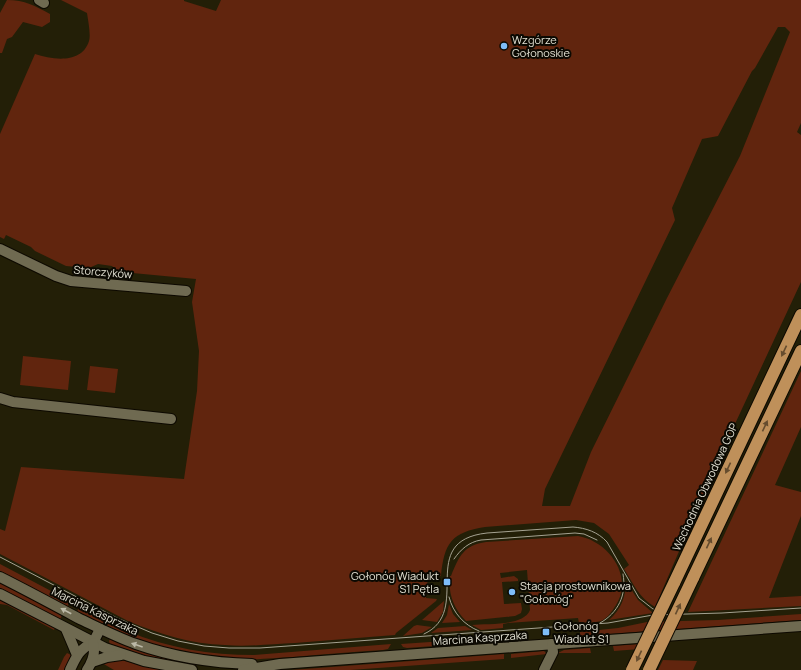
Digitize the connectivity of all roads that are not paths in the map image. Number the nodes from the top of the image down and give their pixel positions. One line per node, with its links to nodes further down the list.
1 (0, 249): 2 (street, Storczyków)
2 (186, 291)
3 (801, 315): 22 (highway, Wschodnia Obwodowa GOP, one-way to 22, bridge)
4 (801, 351): 23 (highway, one-way to 4, bridge)
5 (0, 398): 6 (street)
6 (171, 419)
7 (0, 576): 11 (street, Marcina Kasprzaka, one-way to 7)
8 (0, 594): 10 (street)
9 (801, 626): 13 (street, Marcina Kasprzaka)
10 (66, 629): 12 (street); 15 (street)
11 (100, 629): 12 (street); 16 (street, Marcina Kasprzaka, one-way to 11)
12 (93, 643): 14 (street); 15 (street); 17 (street)
13 (552, 644): 16 (street, Marcina Kasprzaka); 21 (street)
14 (123, 654): 17 (street); 19 (street)
15 (77, 655): 18 (street)
16 (280, 664): 20 (street, Marcina Kasprzaka)
17 (90, 666)
18 (70, 670)
19 (192, 670)
20 (243, 670)
21 (544, 670)
22 (632, 670)
23 (649, 670)

